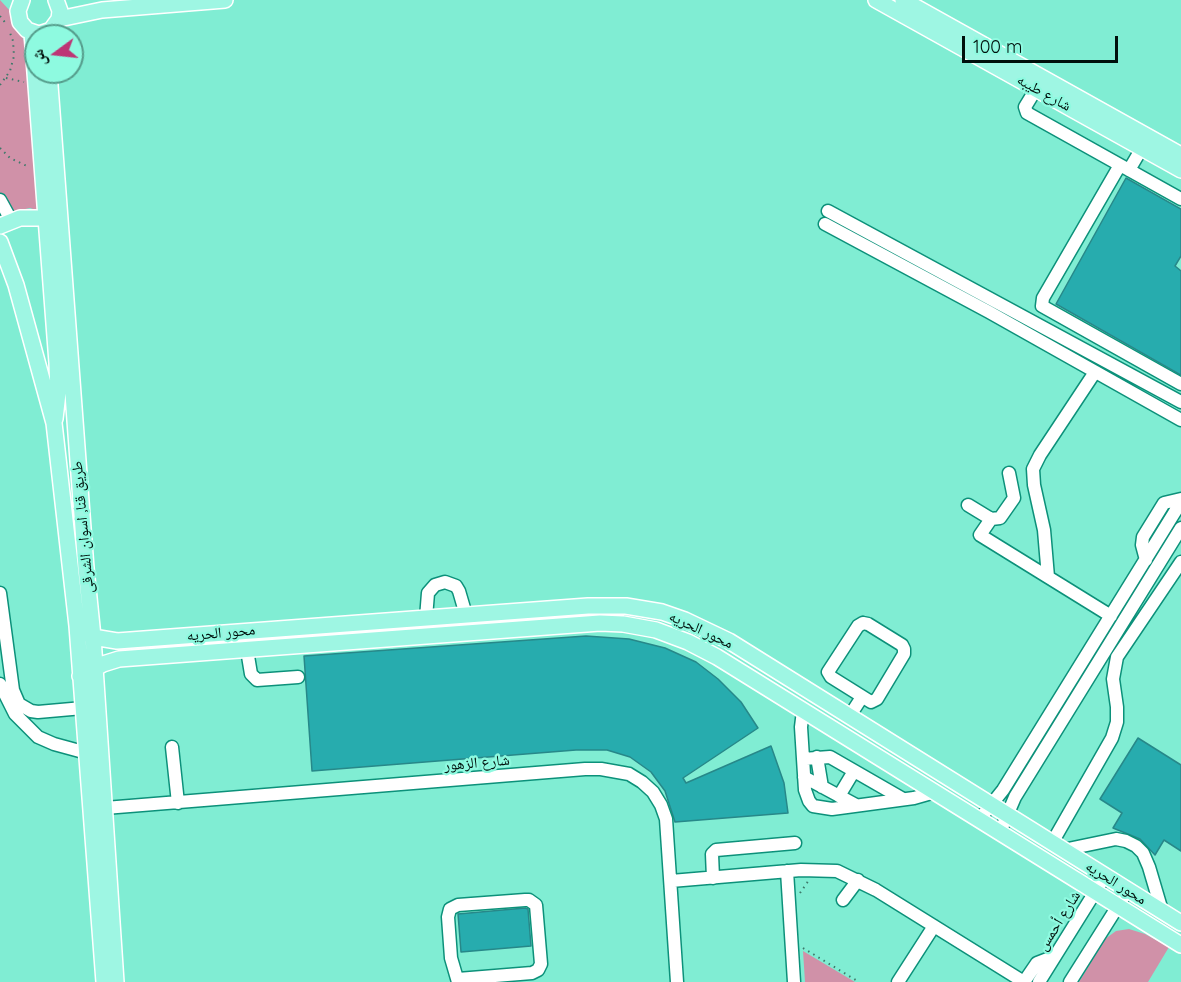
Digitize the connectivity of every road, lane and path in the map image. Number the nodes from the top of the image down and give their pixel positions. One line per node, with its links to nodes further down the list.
1 (21, 0): 9 (main road)
2 (56, 0): 7 (main road)
3 (225, 0): 7 (main road)
4 (876, 0): 10 (main road, شارع طيبه)
5 (903, 0): 10 (main road, شارع طيبه)
6 (0, 16): 11 (path)
7 (59, 19): 8 (main road)
8 (56, 24)
9 (24, 26)
10 (965, 41): 12 (main road, شارع طيبه)
11 (6, 78): 14 (path); 15 (path)
12 (1033, 82): 16 (main road, شارع طيبه); 19 (street)
13 (50, 84): 46 (main road, طريق قنا, اسوان الشرقى)
14 (0, 85)
15 (37, 86): 20 (main road)
16 (1137, 140): 18 (main road, شارع طيبه); 19 (street); 21 (main road, شارع طيبه)
17 (0, 148): 20 (path)
18 (1181, 155)
19 (1124, 168): 22 (street); 30 (street)
20 (44, 169): 25 (main road)
21 (1181, 170)
22 (1181, 199)
23 (0, 200): 26 (street)
24 (828, 211): 31 (street)
25 (47, 218): 26 (main road); 33 (main road)
26 (5, 223)
27 (825, 224): 29 (street)
28 (0, 242): 33 (main road, طريق قنا, اسوان الشرقى)
29 (1095, 372): 32 (street); 40 (street)
30 (1181, 384)
31 (1181, 402)
32 (1181, 420)
33 (54, 423): 45 (main road, طريق قنا, اسوان الشرقى)
34 (1009, 473): 37 (street)
35 (1181, 500): 43 (street)
36 (968, 505): 37 (street)
37 (991, 519): 40 (street)
38 (1181, 528): 71 (street)
39 (1181, 562): 75 (street)
40 (1048, 577): 43 (street)
41 (0, 593): 53 (street)
42 (466, 615): 44 (main road, محور الحريه); 44 (street); 56 (main road, محور الحريه)
43 (1111, 616): 69 (street)
44 (426, 618): 46 (main road, محور الحريه)
45 (76, 626): 46 (main road, محور الحريه); 49 (main road, طريق قنا, اسوان الشرقى)
46 (93, 637): 48 (main road, طريق قنا, اسوان الشرقى)
47 (247, 650): 48 (main road, محور الحريه); 50 (street); 55 (main road, محور الحريه)
48 (95, 667): 49 (main road, محور الحريه); 70 (main road, طريق قنا, اسوان الشرقى)
49 (80, 676): 54 (main road, طريق قنا, اسوان الشرقى)
50 (298, 677)
51 (0, 684): 53 (street)
52 (862, 697): 52 (street); 56 (street)
53 (11, 699): 54 (street); 58 (street)
54 (83, 708): 58 (main road, طريق قنا, اسوان الشرقى)
55 (803, 711): 60 (street); 64 (main road, محور الحريه)
56 (849, 717): 69 (main road, محور الحريه)
57 (172, 747): 67 (street)
58 (87, 753): 94 (main road, طريق قنا, اسوان الشرقى)
59 (817, 757): 60 (street); 61 (street); 63 (street)
60 (802, 759): 62 (street)
61 (854, 771): 65 (street); 66 (street)
62 (804, 777): 63 (street); 68 (street)
63 (822, 787): 65 (street)
64 (934, 792): 66 (street); 72 (main road, محور الحريه)
65 (839, 796): 68 (street)
66 (903, 799): 68 (street)
67 (178, 803): 70 (street, شارع الزهور); 81 (street, شارع الزهور)
68 (856, 805)
69 (992, 806): 71 (main road, محور الحريه); 72 (street)
70 (105, 808): 95 (main road, طريق قنا, اسوان الشرقى)
71 (1006, 815): 73 (street); 75 (main road, محور الحريه)
72 (979, 820): 73 (main road, محور الحريه)
73 (1000, 832): 83 (main road, محور الحريه)
74 (795, 843): 78 (street)
75 (1057, 847): 77 (main road, محور الحريه); 87 (street)
76 (787, 872): 78 (street); 80 (street); 97 (street)
77 (1105, 876): 82 (main road, محور الحريه); 83 (street, شارع أحمس)
78 (713, 878): 81 (street)
79 (810, 879): 84 (path)
80 (858, 880): 85 (street); 89 (street)
81 (672, 881): 96 (street, شارع الزهور)
82 (1128, 890): 86 (street); 87 (main road, محور الحريه)
83 (1095, 891): 86 (main road, محور الحريه); 91 (street, شارع أحمس)
84 (798, 896)
85 (843, 900)
86 (1119, 906): 90 (main road, محور الحريه); 102 (street)
87 (1162, 911): 88 (main road, محور الحريه)
88 (1181, 923)
89 (934, 926): 99 (street); 100 (street)
90 (1181, 945)
91 (1055, 956): 100 (street); 101 (street, شارع أحمس)
92 (802, 958): 98 (path)
93 (458, 981): 93 (street)
94 (104, 982)
95 (116, 982)
96 (677, 982)
97 (794, 982)
98 (859, 982)
99 (898, 982)
100 (1024, 982)
101 (1039, 982)
102 (1070, 982)

